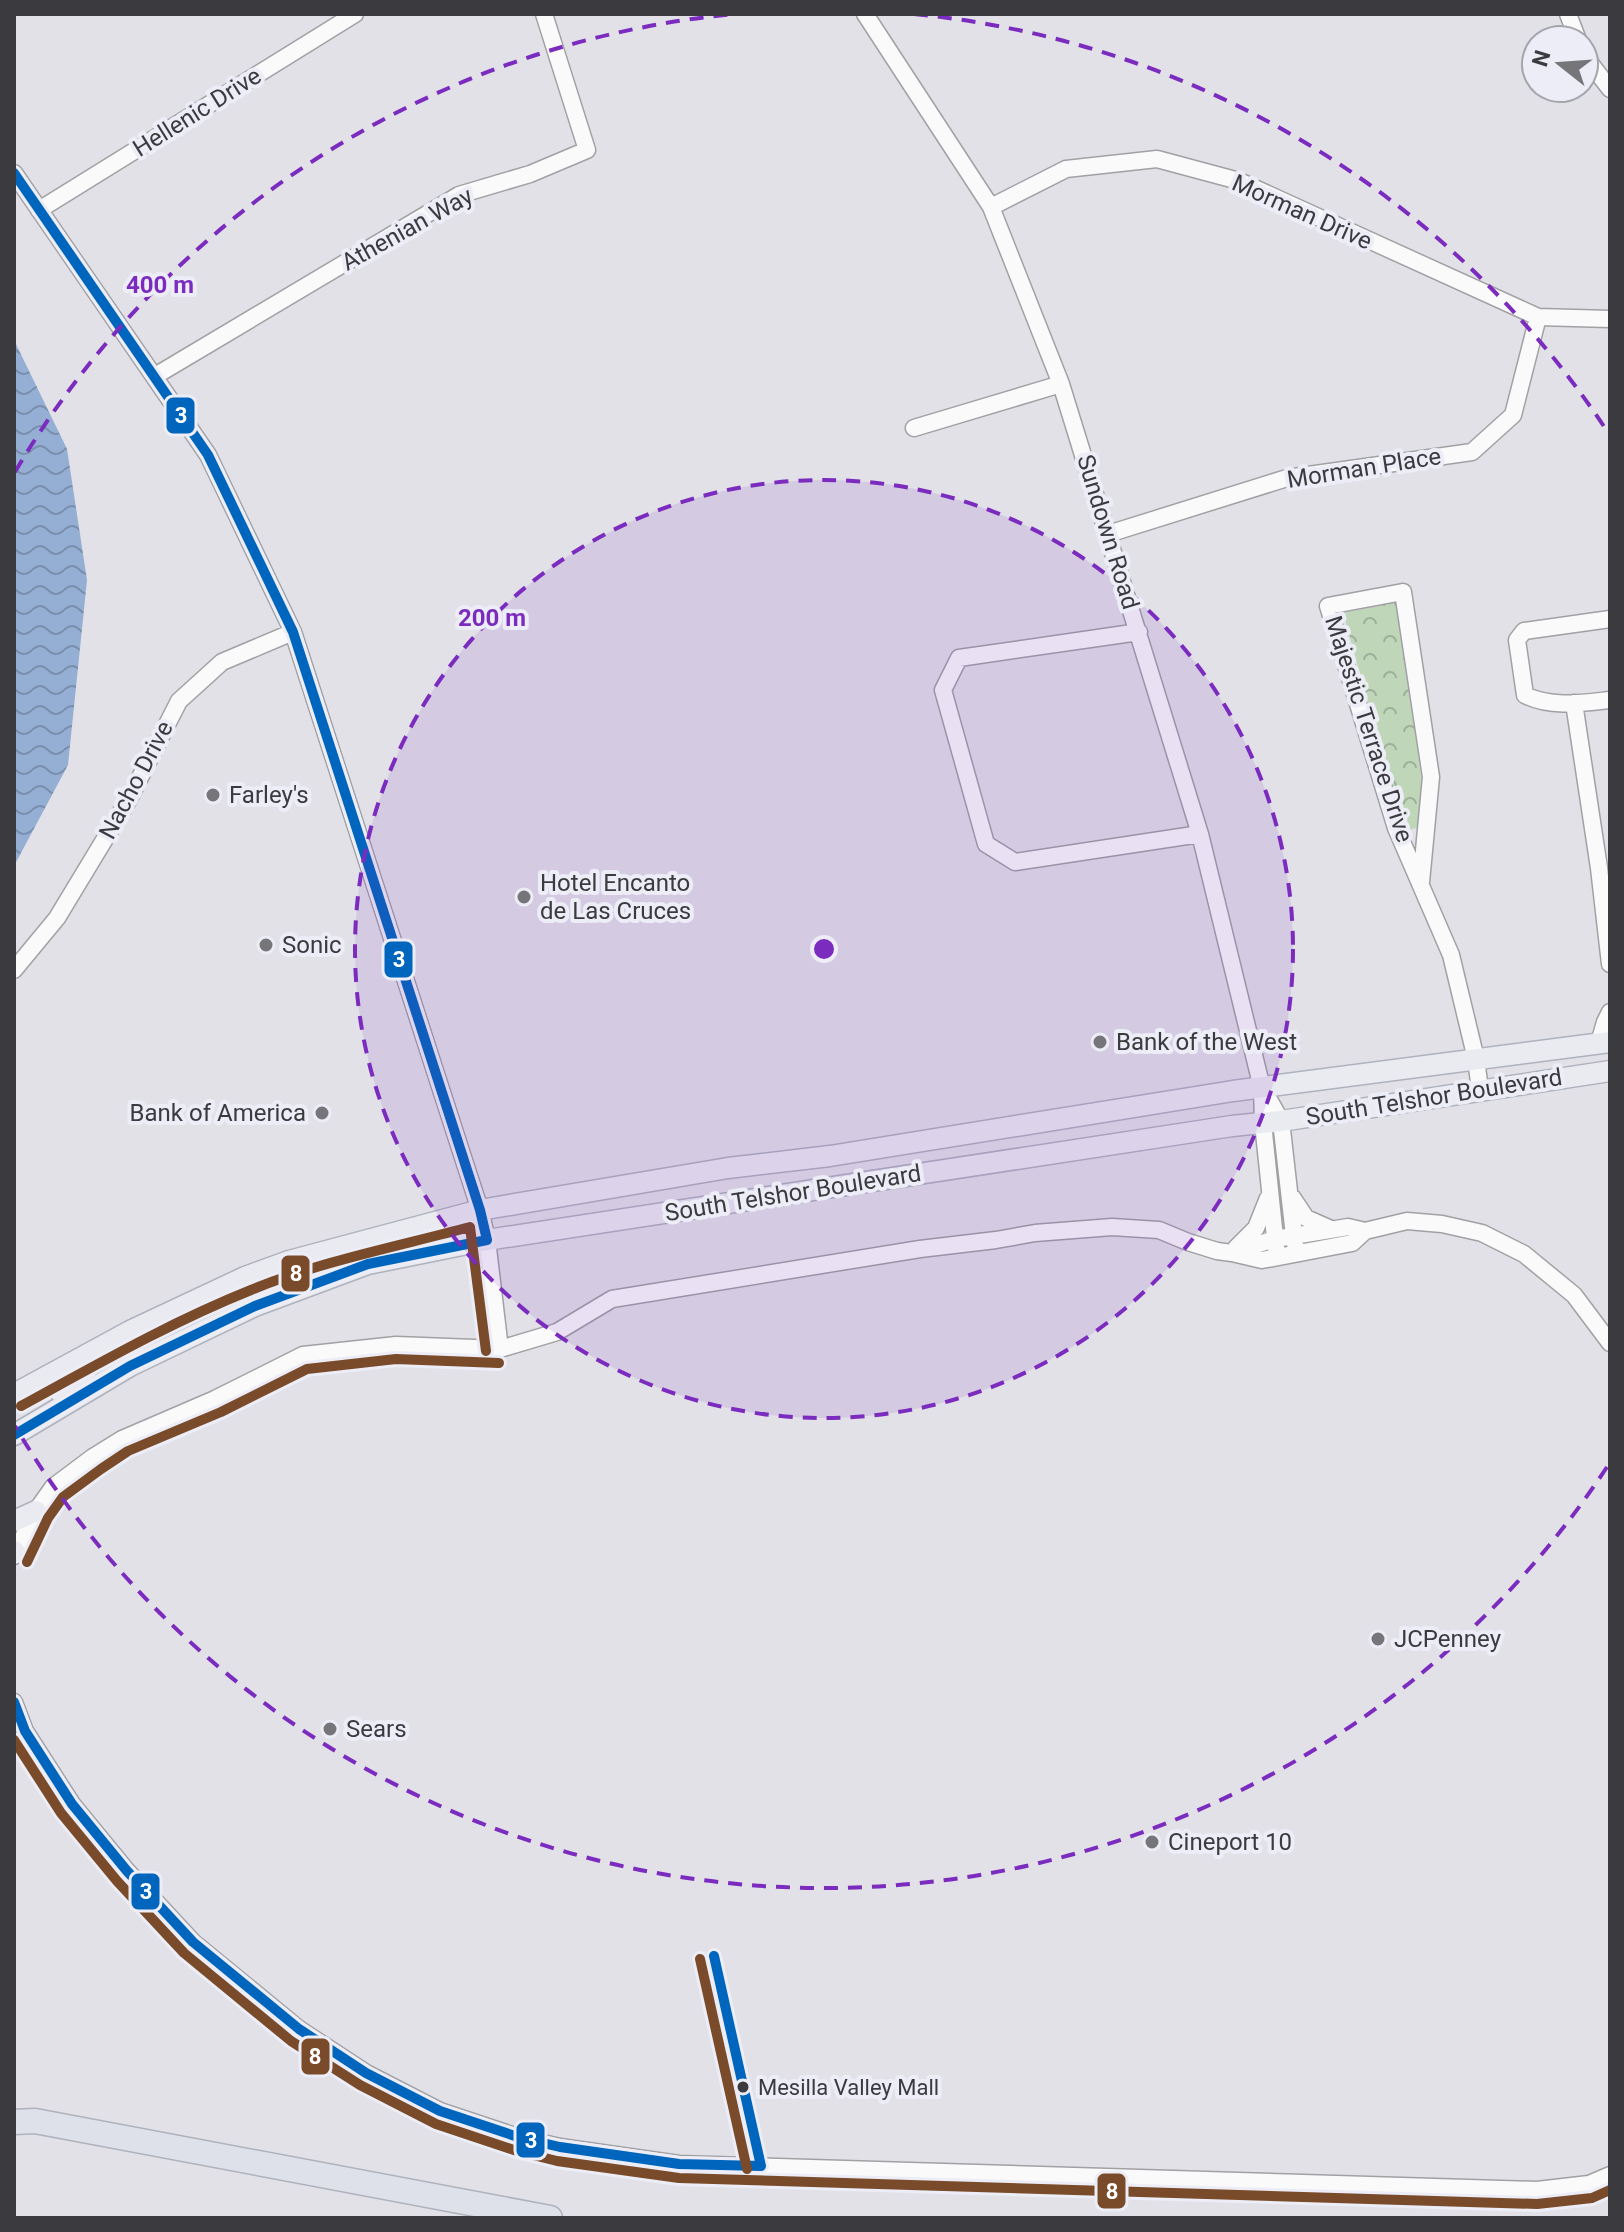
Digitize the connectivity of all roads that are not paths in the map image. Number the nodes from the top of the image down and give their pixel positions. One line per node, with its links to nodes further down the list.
1 (355, 14): 6 (street, Hellenic Drive)
2 (544, 14): 9 (street, Athenian Way)
3 (865, 14): 5 (street, Sundown Road)
4 (14, 173): 6 (street)
5 (991, 207): 7 (street, Morman Drive); 10 (street, Sundown Road)
6 (39, 210): 9 (street)
7 (1538, 317): 8 (street, Morman Drive); 12 (street, Morman Place)
8 (1610, 319)
9 (155, 376): 14 (street)
10 (1061, 384): 11 (street); 12 (street, Sundown Road)
11 (914, 428)
12 (1108, 534): 15 (street, Sundown Road)
13 (1610, 619): 17 (street)
14 (293, 632): 21 (street, Nacho Drive); 31 (street)
15 (1139, 632): 18 (street, Sundown Road); 18 (street)
16 (1610, 700): 17 (street)
17 (1574, 703): 20 (street)
18 (1200, 834): 26 (street, Sundown Road)
19 (1421, 882): 19 (street, Majestic Terrace Drive); 24 (street, Majestic Terrace Drive)
20 (1610, 964)
21 (14, 970)
22 (1610, 1012): 23 (street)
23 (1604, 1042): 24 (main road, South Telshor Boulevard)
24 (1476, 1059): 26 (main road, South Telshor Boulevard); 27 (street, Majestic Terrace Drive)
25 (1610, 1071): 27 (main road, South Telshor Boulevard)
26 (1262, 1088): 28 (street, Sundown Road); 31 (main road, South Telshor Boulevard)
27 (1480, 1090): 28 (main road, South Telshor Boulevard)
28 (1272, 1122): 29 (street, Sundown Road); 30 (street, Sundown Road); 36 (main road, South Telshor Boulevard)
29 (1289, 1192): 32 (street); 34 (street, Sundown Road)
30 (1270, 1193): 35 (street, Sundown Road); 37 (street)
31 (480, 1210): 36 (street); 42 (main road, South Telshor Boulevard)
32 (1333, 1230): 33 (street); 34 (street)
33 (1365, 1231): 38 (street); 40 (street)
34 (1294, 1236): 35 (street); 38 (street, Sundown Road)
35 (1275, 1239): 37 (street); 39 (street, Sundown Road)
36 (487, 1240): 41 (street); 45 (main road, South Telshor Boulevard)
37 (1232, 1253): 39 (street); 41 (street)
38 (1297, 1253): 39 (street)
39 (1277, 1257)
40 (1610, 1343)
41 (500, 1349): 46 (street)
42 (89, 1354): 43 (main road, South Telshor Boulevard); 44 (main road)
43 (14, 1394)
44 (14, 1424)
45 (14, 1435)
46 (36, 1511): 47 (main road); 48 (street)
47 (14, 1521)
48 (14, 1553)
49 (14, 1702): 51 (street)
50 (14, 2122): 52 (highway)
51 (1610, 2175)
52 (550, 2218)

